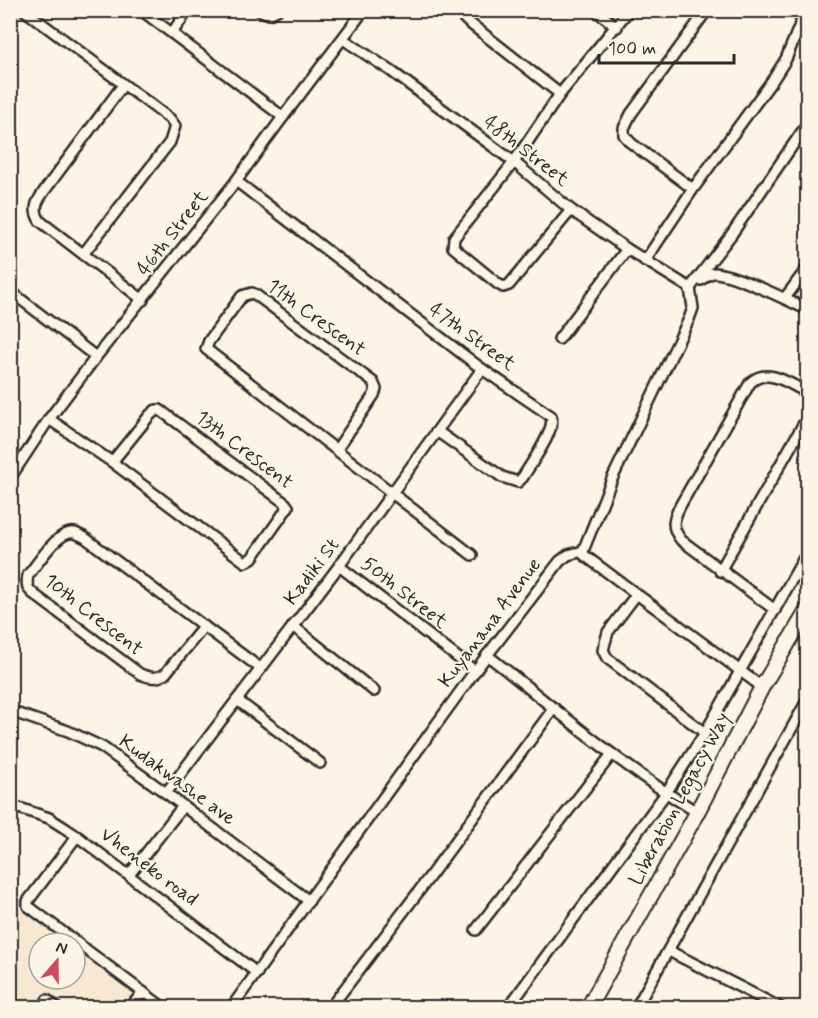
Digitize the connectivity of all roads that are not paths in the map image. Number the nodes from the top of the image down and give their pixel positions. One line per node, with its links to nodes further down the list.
1 (24, 10): 15 (street)
2 (141, 10): 13 (street)
3 (188, 10): 13 (street)
4 (259, 10): 5 (street)
5 (277, 10)
6 (364, 10): 14 (street, 46th Street)
7 (460, 10): 16 (street)
8 (595, 10): 12 (street)
9 (629, 10): 12 (street)
10 (707, 10): 21 (street)
11 (806, 10): 21 (street)
12 (617, 27): 16 (street)
13 (172, 33): 17 (street)
14 (343, 39): 17 (street, 46th Street); 19 (street, 48th Street)
15 (123, 85): 24 (street); 24 (street)
16 (560, 94): 19 (street)
17 (283, 117): 20 (street, 46th Street)
18 (807, 123): 27 (street)
19 (514, 162): 22 (street, 48th Street); 22 (street)
20 (236, 181): 30 (street, 46th Street); 34 (street, 47th Street)
21 (693, 189): 25 (street)
22 (571, 210): 23 (street, 48th Street)
23 (627, 249): 25 (street, 48th Street); 32 (street)
24 (84, 253): 30 (street)
25 (645, 261): 27 (street, 48th Street)
26 (807, 267): 29 (street)
27 (690, 288): 29 (street); 43 (street)
28 (10, 291): 33 (street)
29 (785, 298): 31 (street)
30 (143, 300): 33 (street, 46th Street)
31 (807, 310)
32 (559, 339)
33 (96, 357): 37 (street, 46th Street)
34 (482, 369): 38 (street, Kadiki St); 38 (street, 47th Street)
35 (807, 393): 47 (street)
36 (807, 416): 47 (street)
37 (49, 419): 40 (street, 13th Crescent); 41 (street, 46th Street)
38 (438, 432): 42 (street, Kadiki St)
39 (337, 449): 39 (street, 11th Crescent); 42 (street, 11th Crescent)
40 (112, 462): 40 (street, 13th Crescent)
41 (10, 478)
42 (392, 493): 45 (street, 11th Crescent); 46 (street, Kadiki St)
43 (583, 551): 48 (street); 53 (street, Kuyanana Avenue)
44 (807, 551): 50 (street)
45 (471, 555)
46 (339, 566): 52 (street, Kadiki St); 55 (street, 50th Street)
47 (720, 571): 50 (street)
48 (636, 595): 56 (street); 63 (street)
49 (807, 609): 57 (main road, Liberation Legacy Way)
50 (775, 610): 56 (street)
51 (204, 626): 51 (street, 10th Crescent); 54 (street, 10th Crescent)
52 (293, 626): 54 (street, Kadiki St); 58 (street)
53 (487, 655): 55 (street, Kuyanana Avenue); 61 (street)
54 (260, 668): 60 (street, Kadiki St)
55 (475, 671): 73 (street, Kuyanana Avenue)
56 (740, 672): 57 (street); 63 (street)
57 (762, 687): 70 (main road, Liberation Legacy Way)
58 (374, 691)
59 (807, 699): 75 (street)
60 (237, 700): 65 (street); 66 (street, Kadiki St)
61 (554, 708): 64 (street); 83 (street)
62 (10, 711): 66 (street, Kudakwashe ave)
63 (705, 733): 67 (street)
64 (612, 754): 67 (street); 74 (street)
65 (320, 763)
66 (166, 793): 69 (street, Kudakwashe ave)
67 (666, 793): 70 (street); 84 (street)
68 (10, 805): 71 (street, Vheneko road)
69 (183, 806): 72 (street); 73 (street, Kudakwashe ave)
70 (697, 812): 85 (main road, Liberation Legacy Way)
71 (77, 836): 72 (street, Vheneko road); 77 (street)
72 (129, 875): 76 (street, Vheneko road)
73 (309, 901): 76 (street, Kuyanana Avenue)
74 (476, 930)
75 (669, 951): 86 (street); 87 (street)
76 (257, 973): 82 (street, Kuyanana Avenue)
77 (143, 992): 80 (street); 81 (street)
78 (47, 1000): 79 (street)
79 (57, 1008)
80 (130, 1008)
81 (164, 1008)
82 (231, 1008)
83 (330, 1008)
84 (508, 1008)
85 (588, 1008)
86 (636, 1008)
87 (781, 1008)

